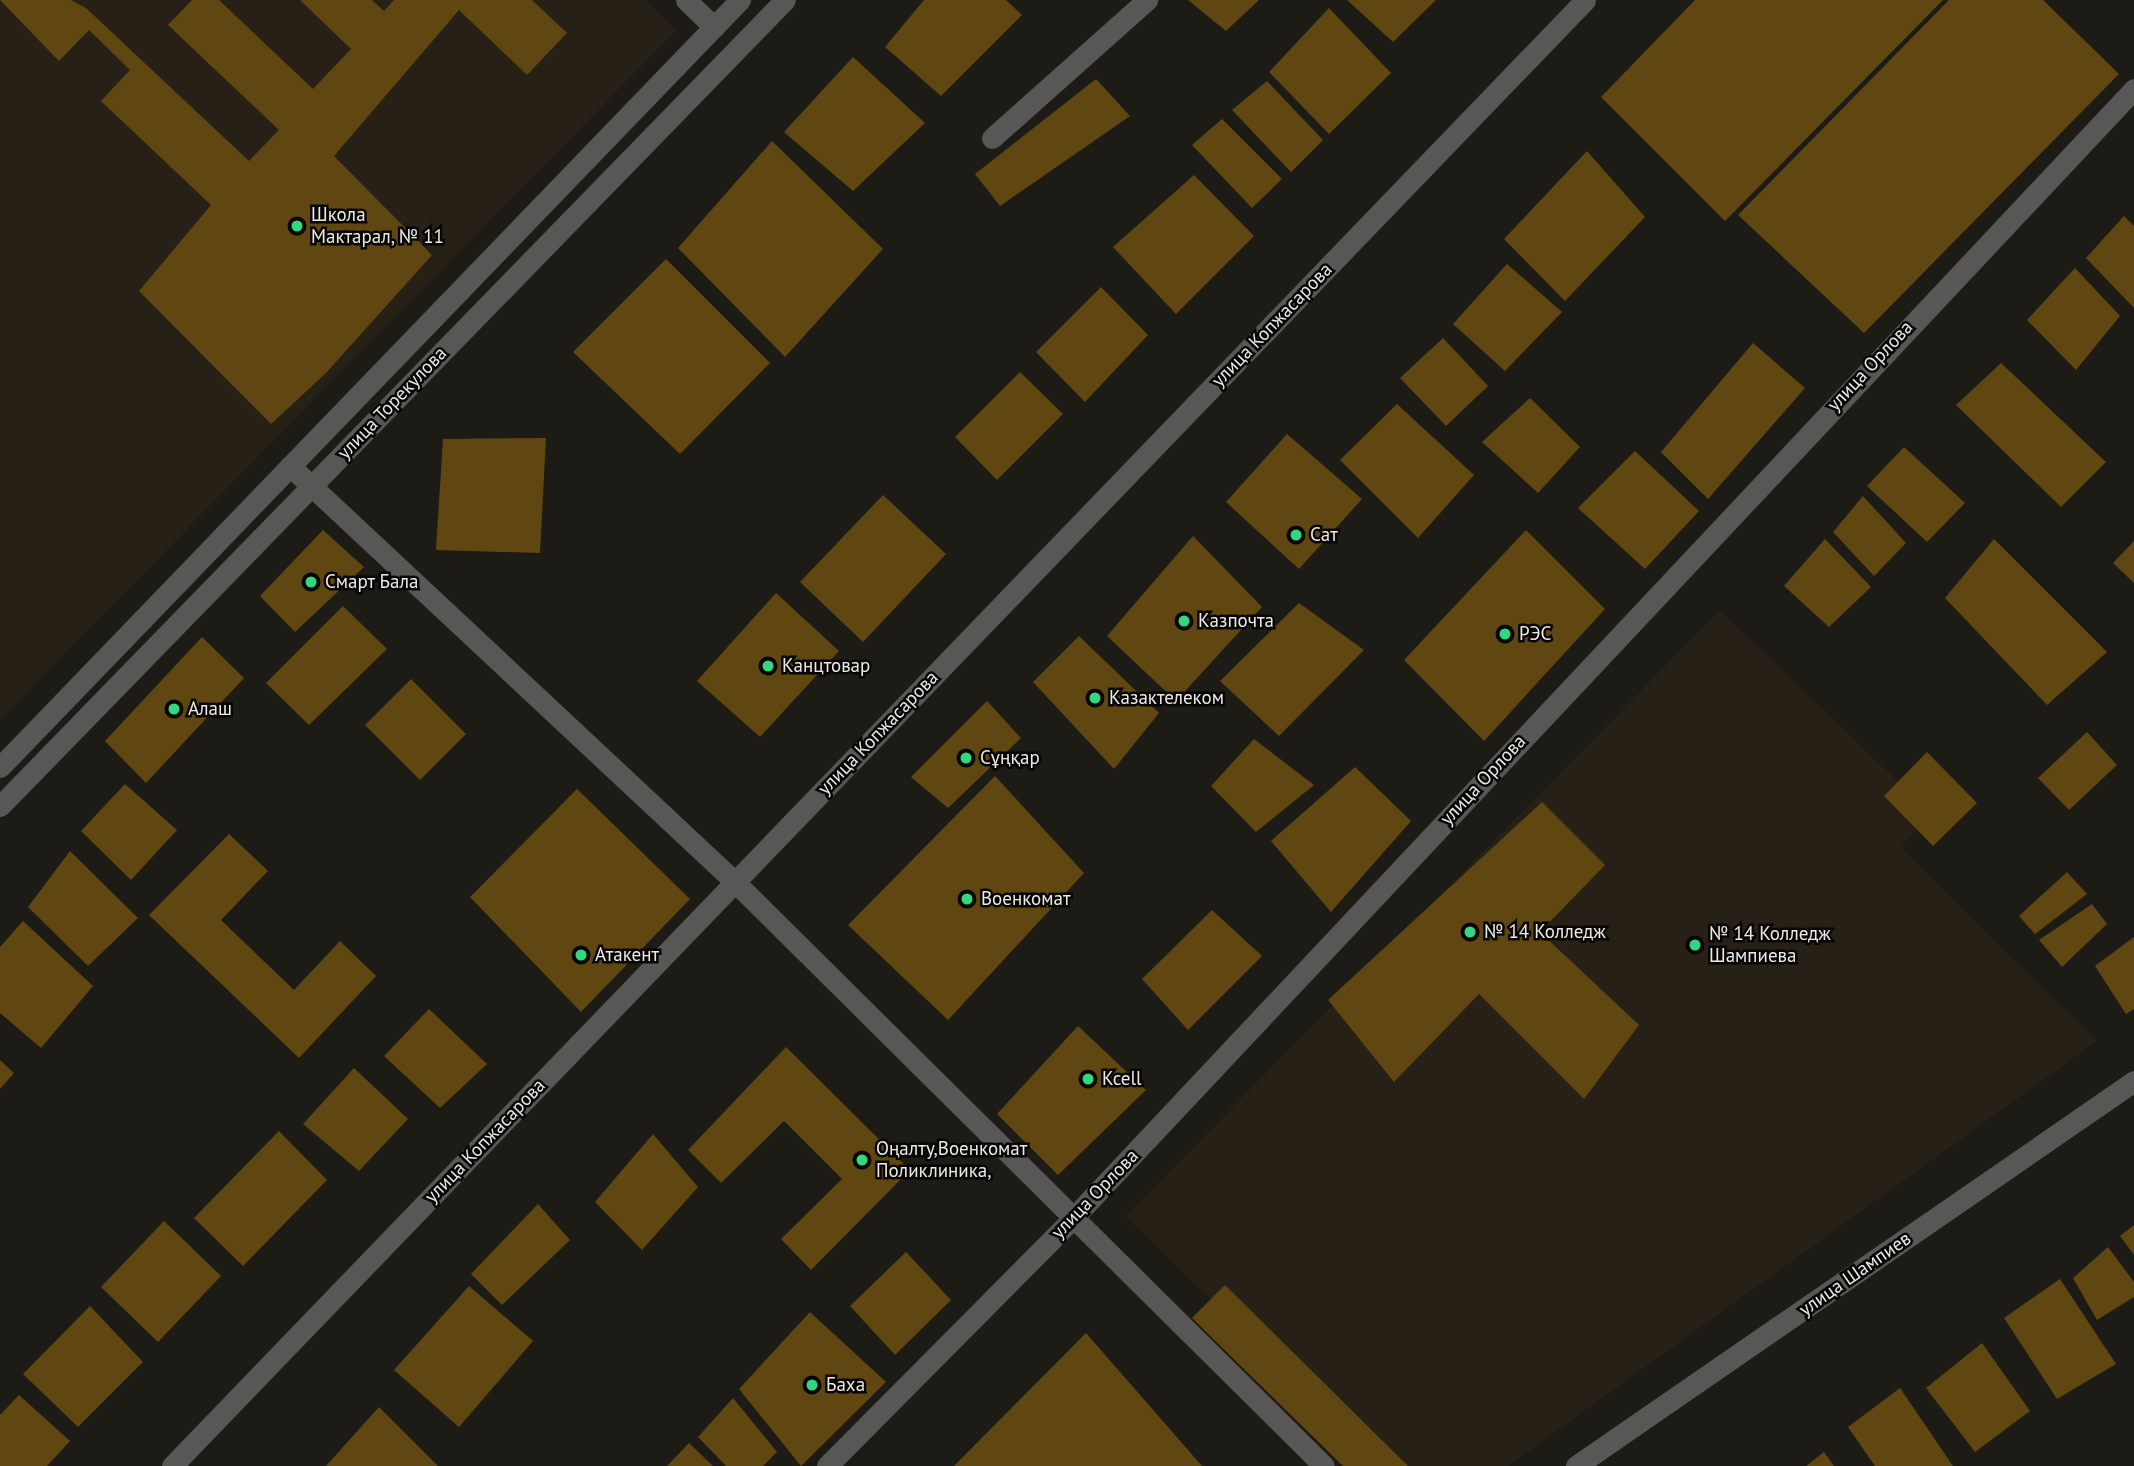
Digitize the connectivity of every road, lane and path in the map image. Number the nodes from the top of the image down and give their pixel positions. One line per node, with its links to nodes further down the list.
1 (685, 0): 6 (street)
2 (740, 0): 6 (street, улица Торекулова)
3 (785, 0): 10 (street, улица Торекулова)
4 (1147, 0): 8 (street)
5 (1584, 0): 13 (street, улица Копжасарова)
6 (714, 27): 9 (street, улица Торекулова)
7 (2134, 89): 15 (street, улица Орлова)
8 (992, 138)
9 (290, 466): 10 (street); 11 (street, улица Торекулова)
10 (310, 486): 12 (street, улица Торекулова); 13 (street)
11 (0, 767)
12 (0, 806)
13 (735, 882): 15 (street); 16 (street, улица Копжасарова)
14 (2130, 1093): 19 (street, улица Шампиев)
15 (1074, 1217): 17 (street, улица Орлова); 18 (street)
16 (172, 1466)
17 (827, 1466)
18 (1324, 1466)
19 (1576, 1466)

